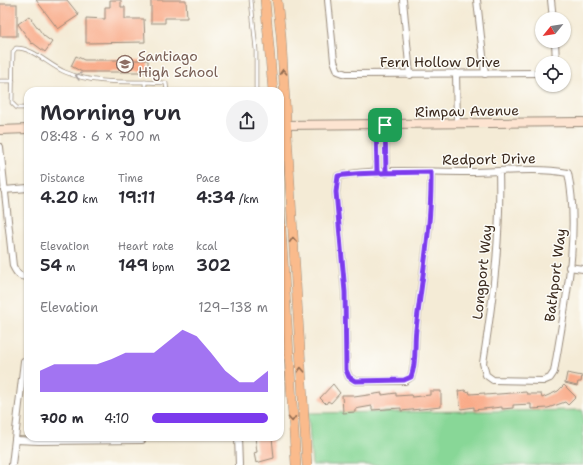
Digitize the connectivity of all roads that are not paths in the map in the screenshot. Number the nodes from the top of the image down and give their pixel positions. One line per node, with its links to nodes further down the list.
1 (251, 0): 18 (lane)
2 (265, 0): 19 (main road)
3 (276, 0): 20 (main road, one-way to 3)
4 (328, 0): 11 (street, Fern Hollow Drive)
5 (403, 0): 11 (street)
6 (478, 0): 12 (street)
7 (551, 0): 8 (street)
8 (552, 12)
9 (456, 73): 11 (street, Fern Hollow Drive); 12 (street, Fern Hollow Drive); 23 (street)
10 (535, 73): 12 (street, Fern Hollow Drive)
11 (410, 74)
12 (485, 74)
13 (0, 81): 14 (lane)
14 (13, 81): 15 (lane, one-way to 14); 21 (lane)
15 (145, 82): 16 (lane); 17 (lane)
16 (145, 87)
17 (166, 87)
18 (256, 87)
19 (273, 87)
20 (282, 87)
21 (24, 108)
22 (583, 122): 23 (main road, Rimpau Avenue)
23 (457, 124): 26 (main road, Rimpau Avenue)
24 (284, 125): 25 (main road, Rimpau Avenue)
25 (376, 125): 26 (main road, Rimpau Avenue); 31 (street)
26 (385, 125): 32 (street)
27 (24, 129): 28 (main road)
28 (0, 130)
29 (284, 139): 52 (main road, one-way to 29)
30 (0, 147): 39 (street)
31 (376, 152): 32 (lane); 35 (street)
32 (386, 152): 36 (street)
33 (499, 171): 34 (street, Redport Drive); 37 (street, Redport Drive); 45 (street, Longport Way)
34 (431, 172): 35 (street, Redport Drive); 36 (street, Redport Drive)
35 (377, 173): 36 (street, Redport Drive)
36 (386, 173)
37 (568, 173): 40 (street, Bathport Way)
38 (24, 188): 39 (street)
39 (4, 190): 43 (street)
40 (570, 267): 41 (street); 45 (street, Bathport Way)
41 (583, 269)
42 (284, 275): 51 (main road, one-way to 51)
43 (24, 277)
44 (24, 375): 46 (street)
45 (550, 378)
46 (15, 440): 47 (street); 49 (street)
47 (24, 440)
48 (238, 441): 50 (street)
49 (12, 465)
50 (239, 465)
51 (296, 465)
52 (307, 465)

